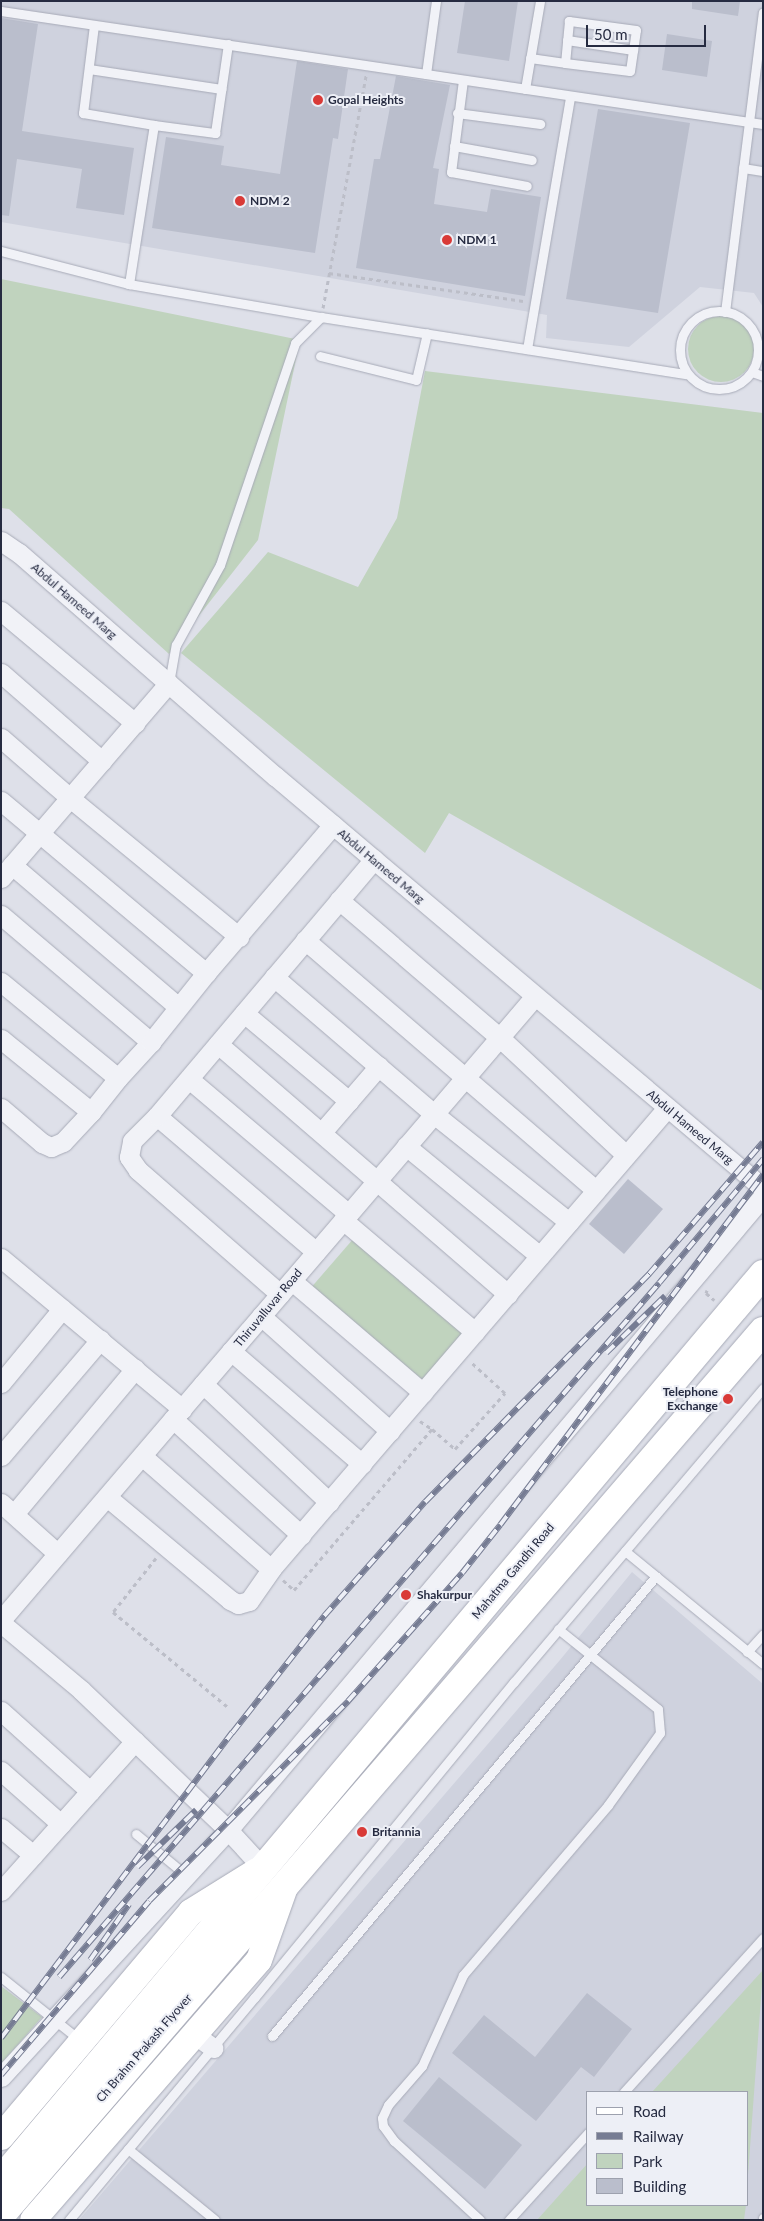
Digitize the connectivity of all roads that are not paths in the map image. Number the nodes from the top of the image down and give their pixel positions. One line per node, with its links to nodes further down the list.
1 (436, 1): 13 (lane)
2 (540, 1): 10 (lane)
3 (1, 12): 5 (lane)
4 (763, 12): 6 (lane)
5 (94, 25): 8 (lane); 12 (lane)
6 (761, 35): 19 (lane)
7 (567, 40): 9 (lane); 9 (lane); 11 (lane)
8 (228, 44): 13 (lane); 15 (lane)
9 (633, 50): 11 (lane)
10 (530, 58): 11 (lane); 16 (lane)
11 (565, 63)
12 (88, 69): 15 (lane); 22 (lane)
13 (426, 74): 14 (lane)
14 (463, 80): 16 (lane); 18 (lane)
15 (221, 89): 22 (lane)
16 (525, 90): 17 (lane)
17 (570, 97): 19 (lane); 33 (lane)
18 (457, 113): 20 (lane); 23 (lane)
19 (748, 123): 21 (lane); 25 (lane)
20 (540, 124)
21 (763, 124)
22 (154, 125): 29 (lane)
23 (454, 146): 24 (lane); 27 (lane)
24 (532, 160)
25 (743, 168): 26 (lane); 30 (lane)
26 (763, 171)
27 (527, 186)
28 (1, 251): 29 (lane)
29 (129, 284): 31 (lane)
30 (725, 312): 35 (lane); 36 (lane)
31 (321, 317): 32 (lane); 41 (lane)
32 (427, 333): 33 (lane); 34 (lane)
33 (527, 349): 36 (lane)
34 (320, 356)
35 (752, 372): 36 (lane); 37 (lane)
36 (687, 374)
37 (763, 376)
38 (1, 541): 41 (street, Abdul Hameed Marg)
39 (1, 611): 42 (street)
40 (1, 674): 44 (street)
41 (169, 683): 42 (street); 47 (street, Abdul Hameed Marg)
42 (135, 723): 44 (street)
43 (1, 738): 45 (street)
44 (102, 761): 45 (street)
45 (70, 798): 48 (street); 53 (street)
46 (1, 801): 48 (street)
47 (333, 825): 49 (street, Abdul Hameed Marg); 53 (street)
48 (39, 834): 50 (street); 55 (street)
49 (374, 859): 51 (street); 58 (street, Abdul Hameed Marg)
50 (7, 872): 59 (street)
51 (339, 900): 54 (street); 61 (street)
52 (1, 915): 63 (street)
53 (239, 937): 55 (street)
54 (306, 940): 56 (street); 66 (street)
55 (206, 973): 59 (street)
56 (274, 977): 60 (street); 65 (street)
57 (1, 982): 67 (street)
58 (535, 996): 61 (street, Thiruvalluvar Road); 71 (street, Abdul Hameed Marg)
59 (178, 1007): 63 (street)
60 (244, 1012): 64 (street); 69 (street)
61 (500, 1037): 66 (street, Thiruvalluvar Road); 77 (street)
62 (1, 1039): 72 (street)
63 (151, 1042): 67 (street)
64 (218, 1044): 68 (street); 75 (street)
65 (379, 1066): 69 (street); 73 (street)
66 (466, 1077): 73 (street, Thiruvalluvar Road); 80 (street)
67 (118, 1078): 72 (street)
68 (188, 1079): 74 (street); 82 (street)
69 (349, 1101): 75 (street)
70 (1, 1108): 72 (street)
71 (667, 1108): 77 (street); 79 (street, Abdul Hameed Marg)
72 (92, 1112)
73 (434, 1114): 76 (street, Thiruvalluvar Road); 83 (street)
74 (157, 1116): 84 (street); 88 (street)
75 (322, 1132): 78 (street)
76 (406, 1146): 78 (street, Thiruvalluvar Road); 85 (street)
77 (626, 1155): 80 (street)
78 (377, 1180): 82 (street, Thiruvalluvar Road); 89 (street)
79 (763, 1188)
80 (596, 1190): 83 (street)
81 (763, 1196): 126 (street)
82 (346, 1217): 84 (street, Thiruvalluvar Road); 93 (street)
83 (569, 1222): 85 (street)
84 (316, 1252): 88 (street, Thiruvalluvar Road)
85 (540, 1256): 89 (street)
86 (1, 1258): 90 (street)
87 (763, 1274): 129 (main road, Mahatma Gandhi Road)
88 (286, 1288): 91 (street, Thiruvalluvar Road); 100 (street)
89 (508, 1294): 93 (street)
90 (62, 1309): 94 (street); 97 (street)
91 (261, 1316): 95 (street, Thiruvalluvar Road); 102 (street)
92 (763, 1331): 131 (main road)
93 (475, 1332): 100 (street)
94 (100, 1340): 96 (street); 103 (street)
95 (231, 1351): 98 (street, Thiruvalluvar Road); 105 (street)
96 (135, 1369): 101 (street); 108 (street)
97 (5, 1370)
98 (204, 1384): 101 (street, Thiruvalluvar Road); 107 (street)
99 (763, 1388): 110 (lane)
100 (423, 1393): 102 (street)
101 (178, 1414): 104 (street, Thiruvalluvar Road); 109 (street)
102 (390, 1431): 105 (street)
103 (1, 1456)
104 (142, 1456): 106 (street, Thiruvalluvar Road); 112 (street)
105 (362, 1464): 107 (street)
106 (107, 1497): 111 (street, Thiruvalluvar Road); 112 (street)
107 (329, 1502): 109 (street)
108 (8, 1509): 111 (street)
109 (301, 1535): 112 (street)
110 (625, 1551): 113 (lane); 115 (lane)
111 (58, 1554): 114 (street, Thiruvalluvar Road)
112 (272, 1569)
113 (656, 1576): 117 (lane); 118 (lane)
114 (1, 1622): 121 (street)
115 (558, 1629): 118 (lane); 138 (lane)
116 (763, 1634): 117 (lane)
117 (747, 1652): 119 (lane)
118 (590, 1654): 137 (lane); 150 (lane)
119 (763, 1664)
120 (1, 1711): 123 (street)
121 (135, 1742): 123 (street); 126 (street)
122 (1, 1771): 124 (street)
123 (90, 1791): 124 (street)
124 (61, 1824): 128 (street)
125 (1, 1828): 128 (street)
126 (228, 1830): 129 (street); 130 (street)
127 (136, 1834): 130 (lane)
128 (33, 1855): 132 (street)
129 (263, 1868): 133 (main road, Ch Brahm Prakash Flyover); 139 (street)
130 (186, 1875): 136 (street)
131 (287, 1882): 133 (main road, Ch Brahm Prakash Flyover); 138 (street)
132 (1, 1891)
133 (230, 1929): 145 (main road, Ch Brahm Prakash Flyover); 146 (main road, Ch Brahm Prakash Flyover)
134 (763, 1938): 141 (lane)
135 (1, 1977): 136 (lane)
136 (53, 2019): 139 (lane); 140 (street)
137 (272, 2036)
138 (204, 2041): 144 (lane); 147 (street)
139 (81, 2042): 143 (street)
140 (1, 2077)
141 (625, 2091)
142 (586, 2134): 151 (lane)
143 (1, 2136)
144 (128, 2149): 148 (lane); 149 (lane)
145 (1, 2180)
146 (1, 2215)
147 (33, 2220)
148 (69, 2220)
149 (215, 2220)
150 (480, 2220)
151 (509, 2220)

